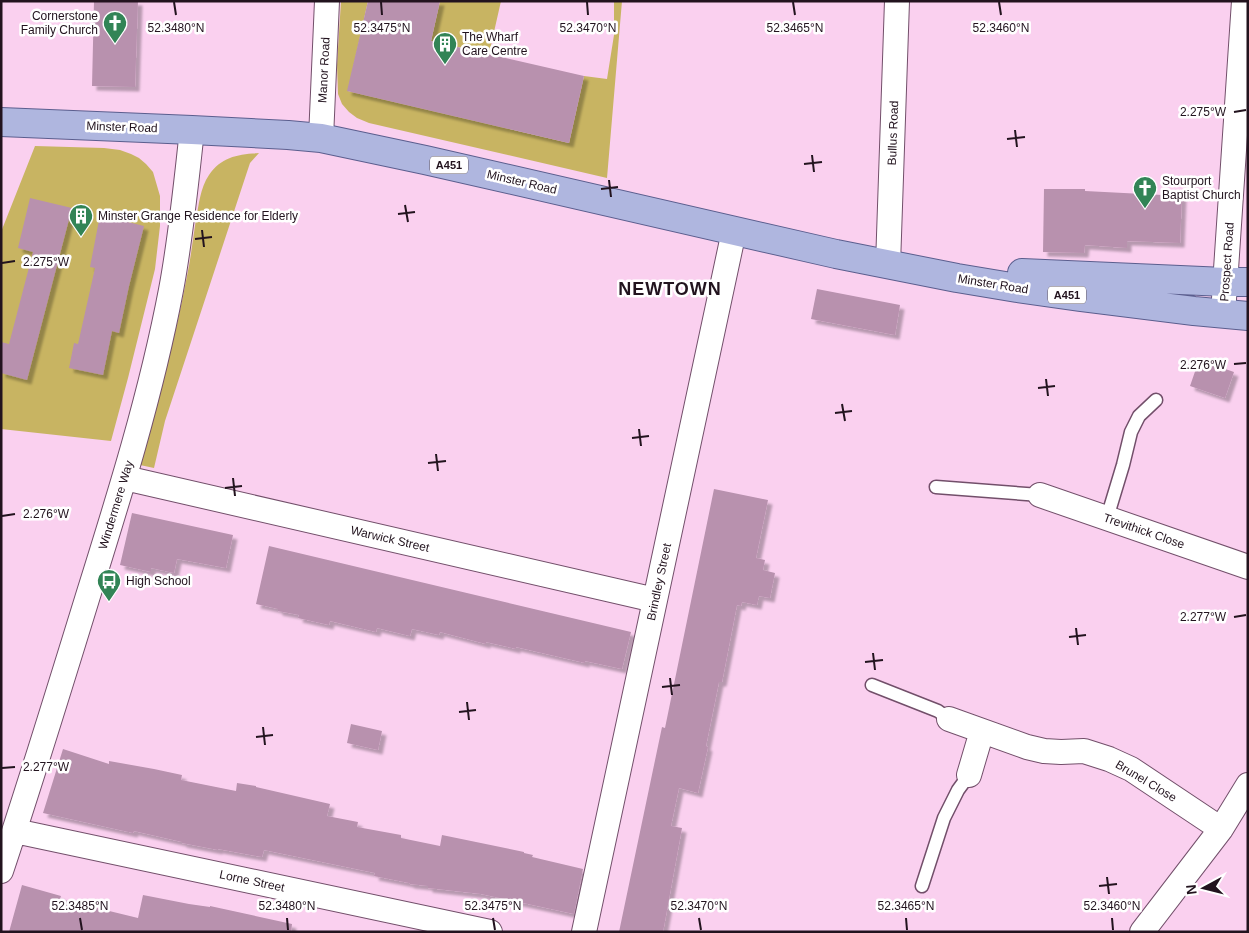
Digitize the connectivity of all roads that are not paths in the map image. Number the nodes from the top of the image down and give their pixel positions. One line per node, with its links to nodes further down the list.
1 (328, 1): 6 (street, Manor Road)
2 (897, 1): 8 (street, Bullus Road)
3 (1244, 1): 9 (street, Prospect Road)
4 (1, 122): 5 (main road, Minster Road / A451)
5 (192, 130): 6 (main road, Minster Road / A451); 12 (street, Windermere Way)
6 (320, 138): 7 (main road, Minster Road / A451)
7 (734, 232): 8 (main road, Minster Road / A451); 17 (street, Brindley Street)
8 (888, 265): 9 (main road, Minster Road / A451); 10 (main road, Minster Road / A451)
9 (1236, 282): 10 (street, Prospect Road)
10 (1235, 315)
11 (1156, 400): 15 (lane)
12 (124, 478): 17 (street, Warwick Street); 24 (street, Windermere Way)
13 (936, 487): 14 (lane)
14 (1040, 495): 15 (street, Trevithick Close)
15 (1106, 518): 16 (street, Trevithick Close)
16 (1248, 567)
17 (655, 600): 28 (street, Brindley Street)
18 (872, 685): 19 (lane)
19 (949, 720): 20 (street, Brunel Close)
20 (982, 731): 21 (street); 23 (street, Brunel Close)
21 (969, 775): 26 (lane)
22 (1248, 785): 23 (street)
23 (1221, 829): 29 (street)
24 (15, 831): 25 (street, Windermere Way); 27 (street, Lorne Street)
25 (1, 871)
26 (922, 886)
27 (490, 932)
28 (584, 932)
29 (1142, 932)

